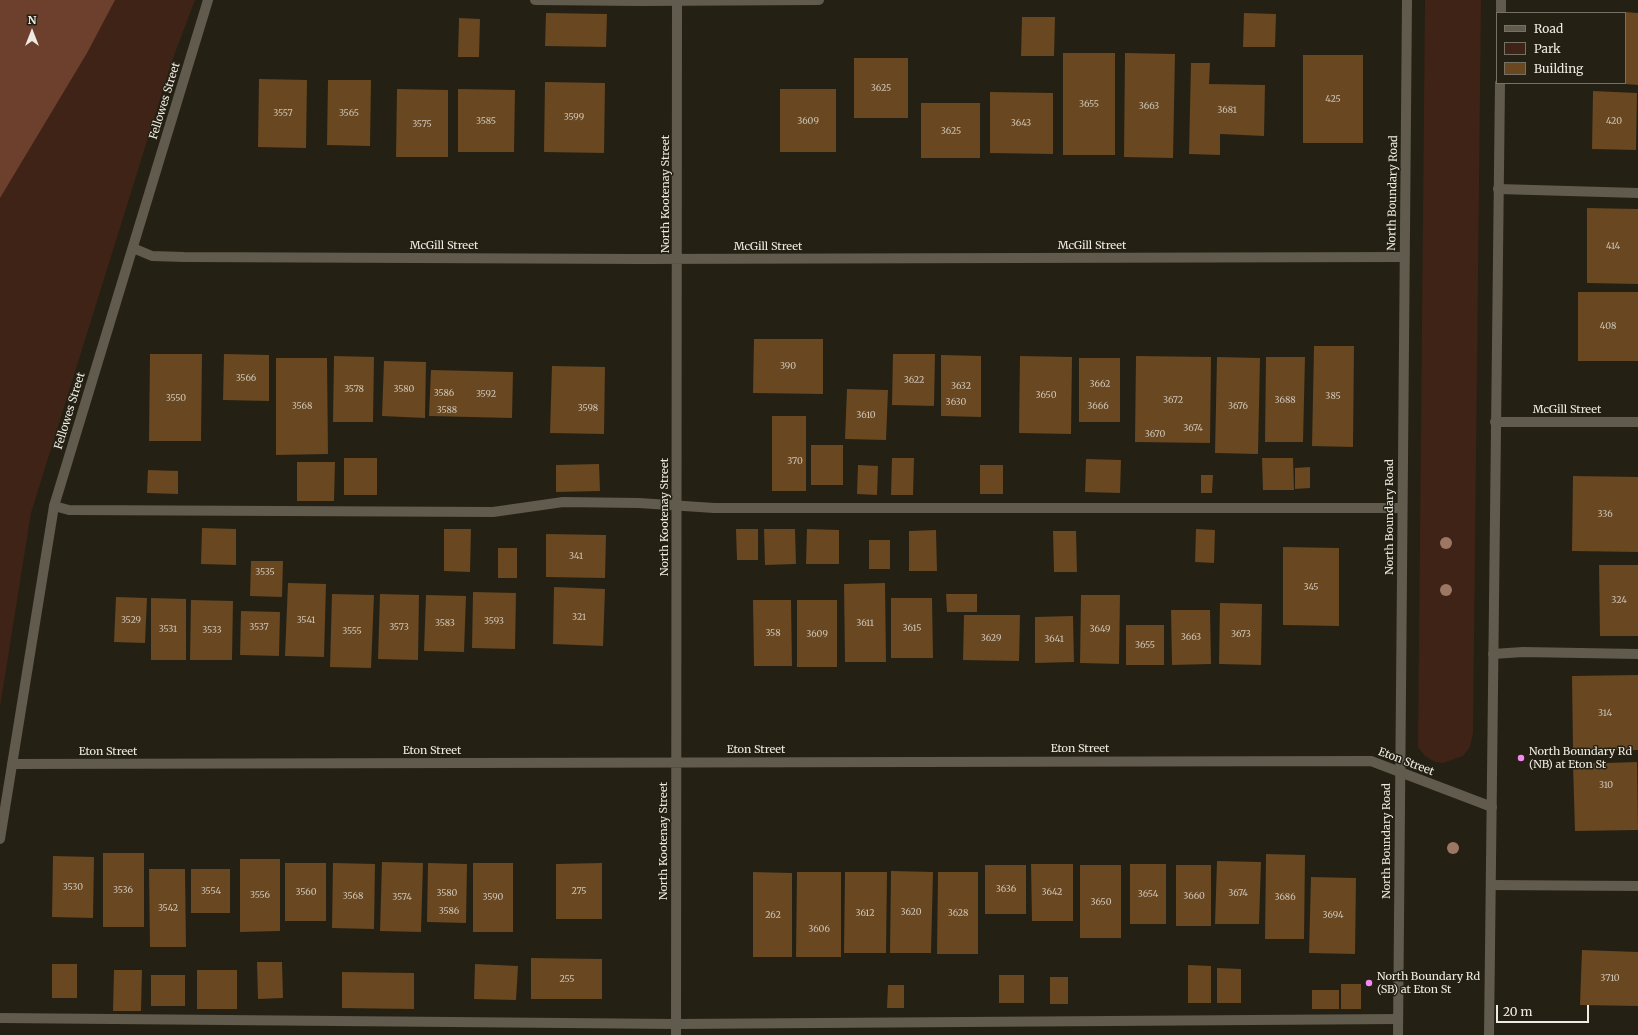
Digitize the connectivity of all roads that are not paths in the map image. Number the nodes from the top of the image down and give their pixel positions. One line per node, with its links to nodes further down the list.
1 (208, 0): 11 (street, Fellowes Street)
2 (535, 0): 3 (street)
3 (677, 0): 4 (street); 13 (street, North Kootenay Street)
4 (819, 0)
5 (1408, 0): 12 (street, North Boundary Road)
6 (1502, 0): 7 (street)
7 (1501, 12)
8 (1500, 84): 9 (street)
9 (1498, 189): 10 (street); 14 (street)
10 (1638, 193)
11 (133, 248): 13 (street, McGill Street); 16 (street, Fellowes Street)
12 (1404, 257): 13 (street, McGill Street); 18 (street, North Boundary Road)
13 (678, 259): 17 (street, North Kootenay Street)
14 (1495, 422): 15 (street, McGill Street); 19 (street)
15 (1638, 422)
16 (54, 506): 17 (street); 22 (street, Fellowes Street)
17 (677, 506): 18 (street); 21 (street, North Kootenay Street)
18 (1402, 508): 23 (street, North Boundary Road)
19 (1493, 654): 20 (street); 24 (street)
20 (1638, 654)
21 (676, 762): 22 (street, Eton Street); 23 (street, Eton Street); 30 (street, North Kootenay Street)
22 (12, 764): 25 (street, Fellowes Street)
23 (1400, 772): 24 (street, Eton Street); 29 (street, North Boundary Road)
24 (1492, 807): 26 (street)
25 (0, 839)
26 (1491, 885): 27 (street); 33 (street)
27 (1638, 886)
28 (0, 1018): 30 (street)
29 (1398, 1019): 30 (street); 32 (street, North Boundary Road)
30 (676, 1024): 31 (street, North Kootenay Street)
31 (676, 1035)
32 (1398, 1035)
33 (1489, 1035)

